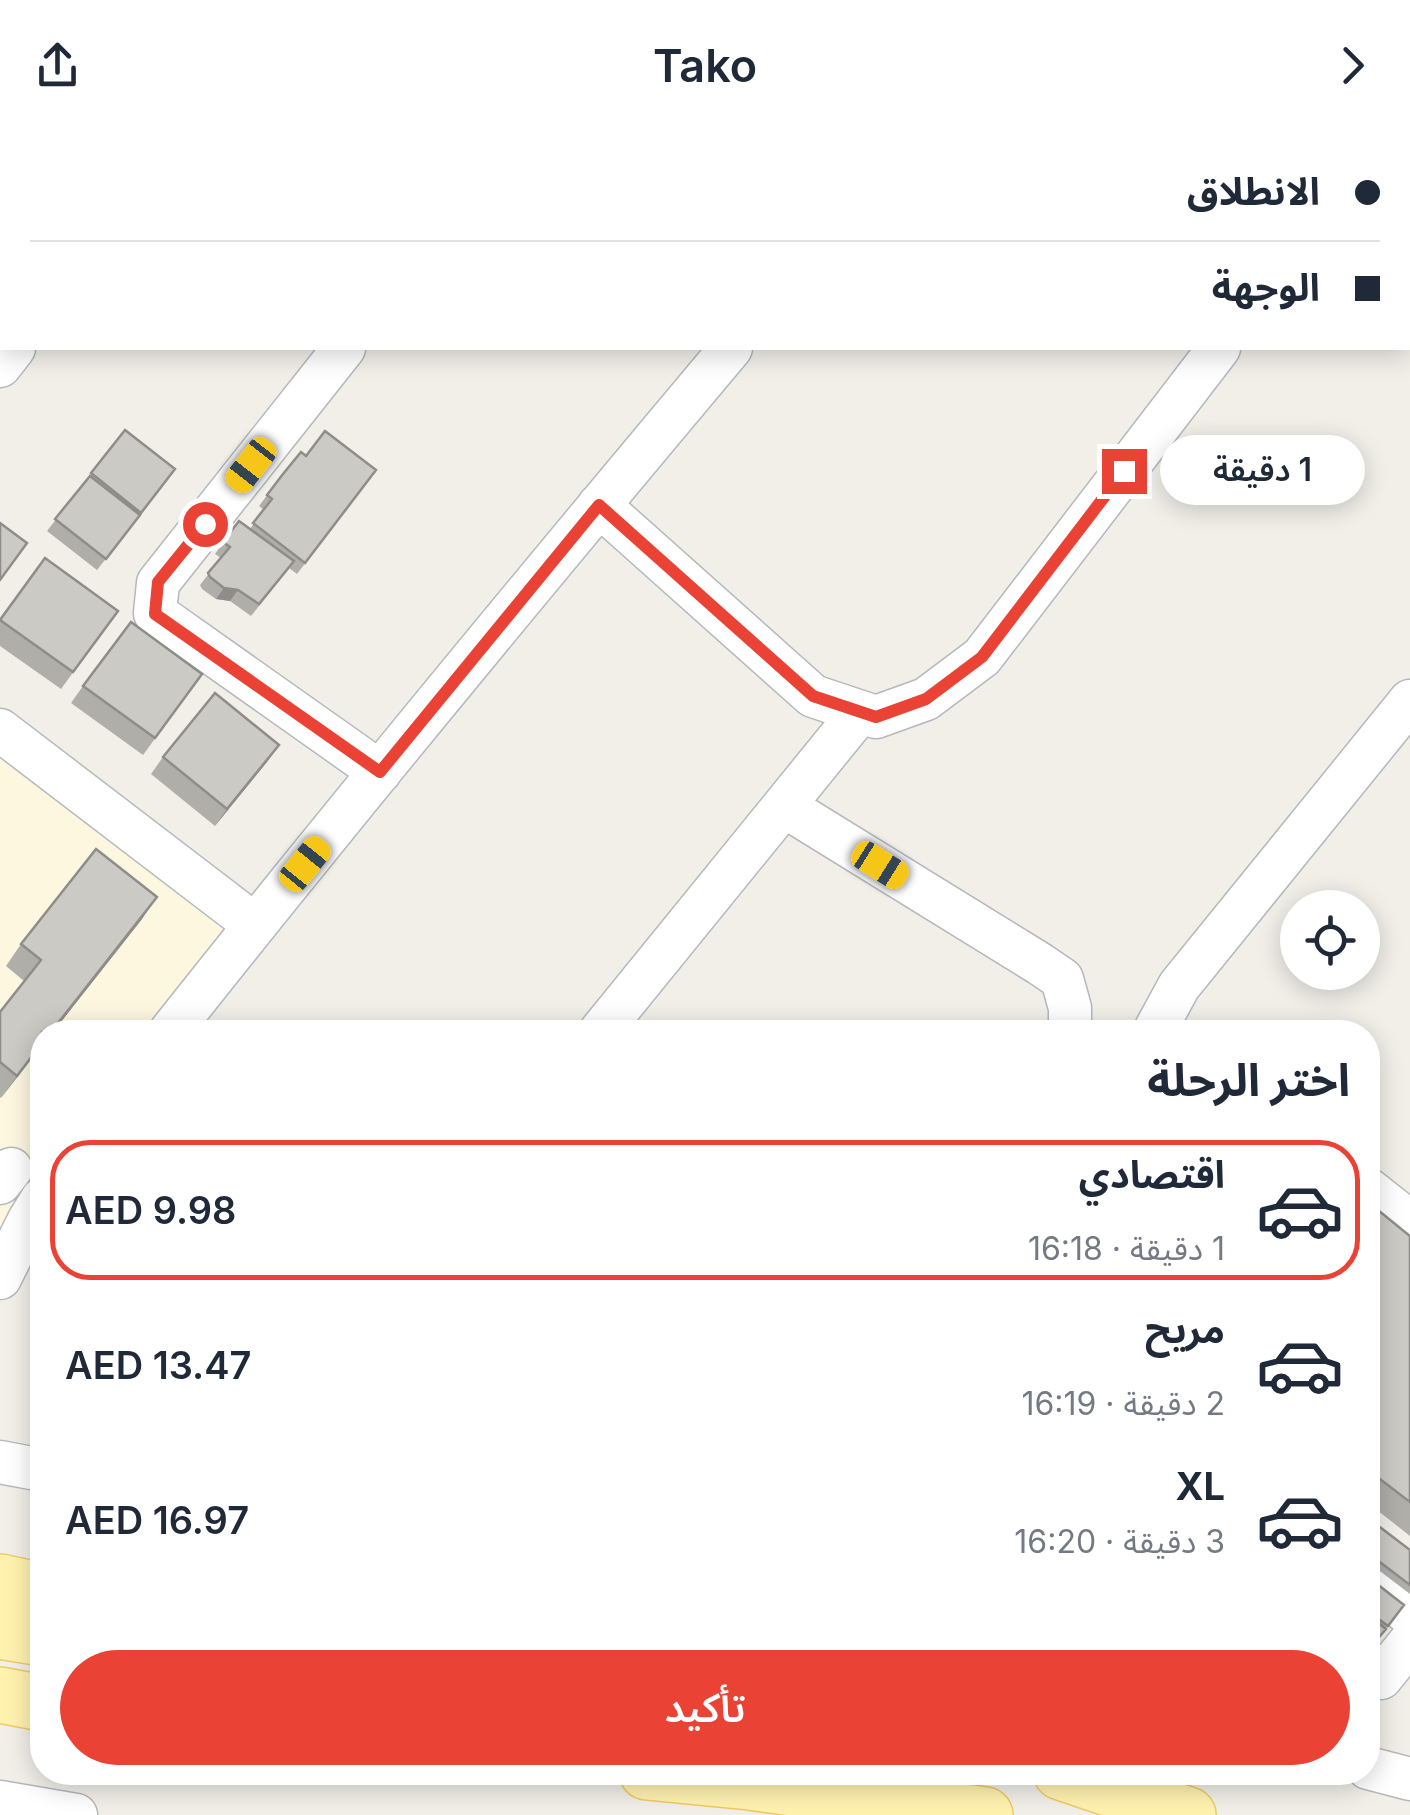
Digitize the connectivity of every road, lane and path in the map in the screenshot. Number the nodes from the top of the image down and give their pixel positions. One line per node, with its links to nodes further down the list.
1 (342, 350): 8 (street)
2 (729, 350): 4 (street)
3 (1217, 350): 6 (street)
4 (599, 505): 6 (street); 8 (street)
5 (1410, 702): 14 (street)
6 (860, 712): 9 (street)
7 (0, 730): 10 (street)
8 (380, 772): 10 (street)
9 (784, 806): 12 (street); 13 (street)
10 (255, 925): 11 (street)
11 (180, 1020)
12 (610, 1020)
13 (1070, 1020)
14 (1165, 1020)
15 (1380, 1198): 17 (street)
16 (30, 1218): 18 (street)
17 (1410, 1222)
18 (0, 1278)
19 (0, 1462): 20 (street)
20 (30, 1468)
21 (0, 1582): 22 (main road)
22 (30, 1588)
23 (1380, 1591): 24 (street)
24 (1410, 1615)
25 (0, 1631): 26 (main road)
26 (30, 1636)
27 (1410, 1642): 28 (street)
28 (1386, 1677)
29 (0, 1695): 30 (main road)
30 (30, 1701)
31 (771, 1785): 35 (main road)
32 (1099, 1785): 36 (main road)
33 (0, 1802): 34 (street)
34 (76, 1815)
35 (986, 1815)
36 (1188, 1815)

